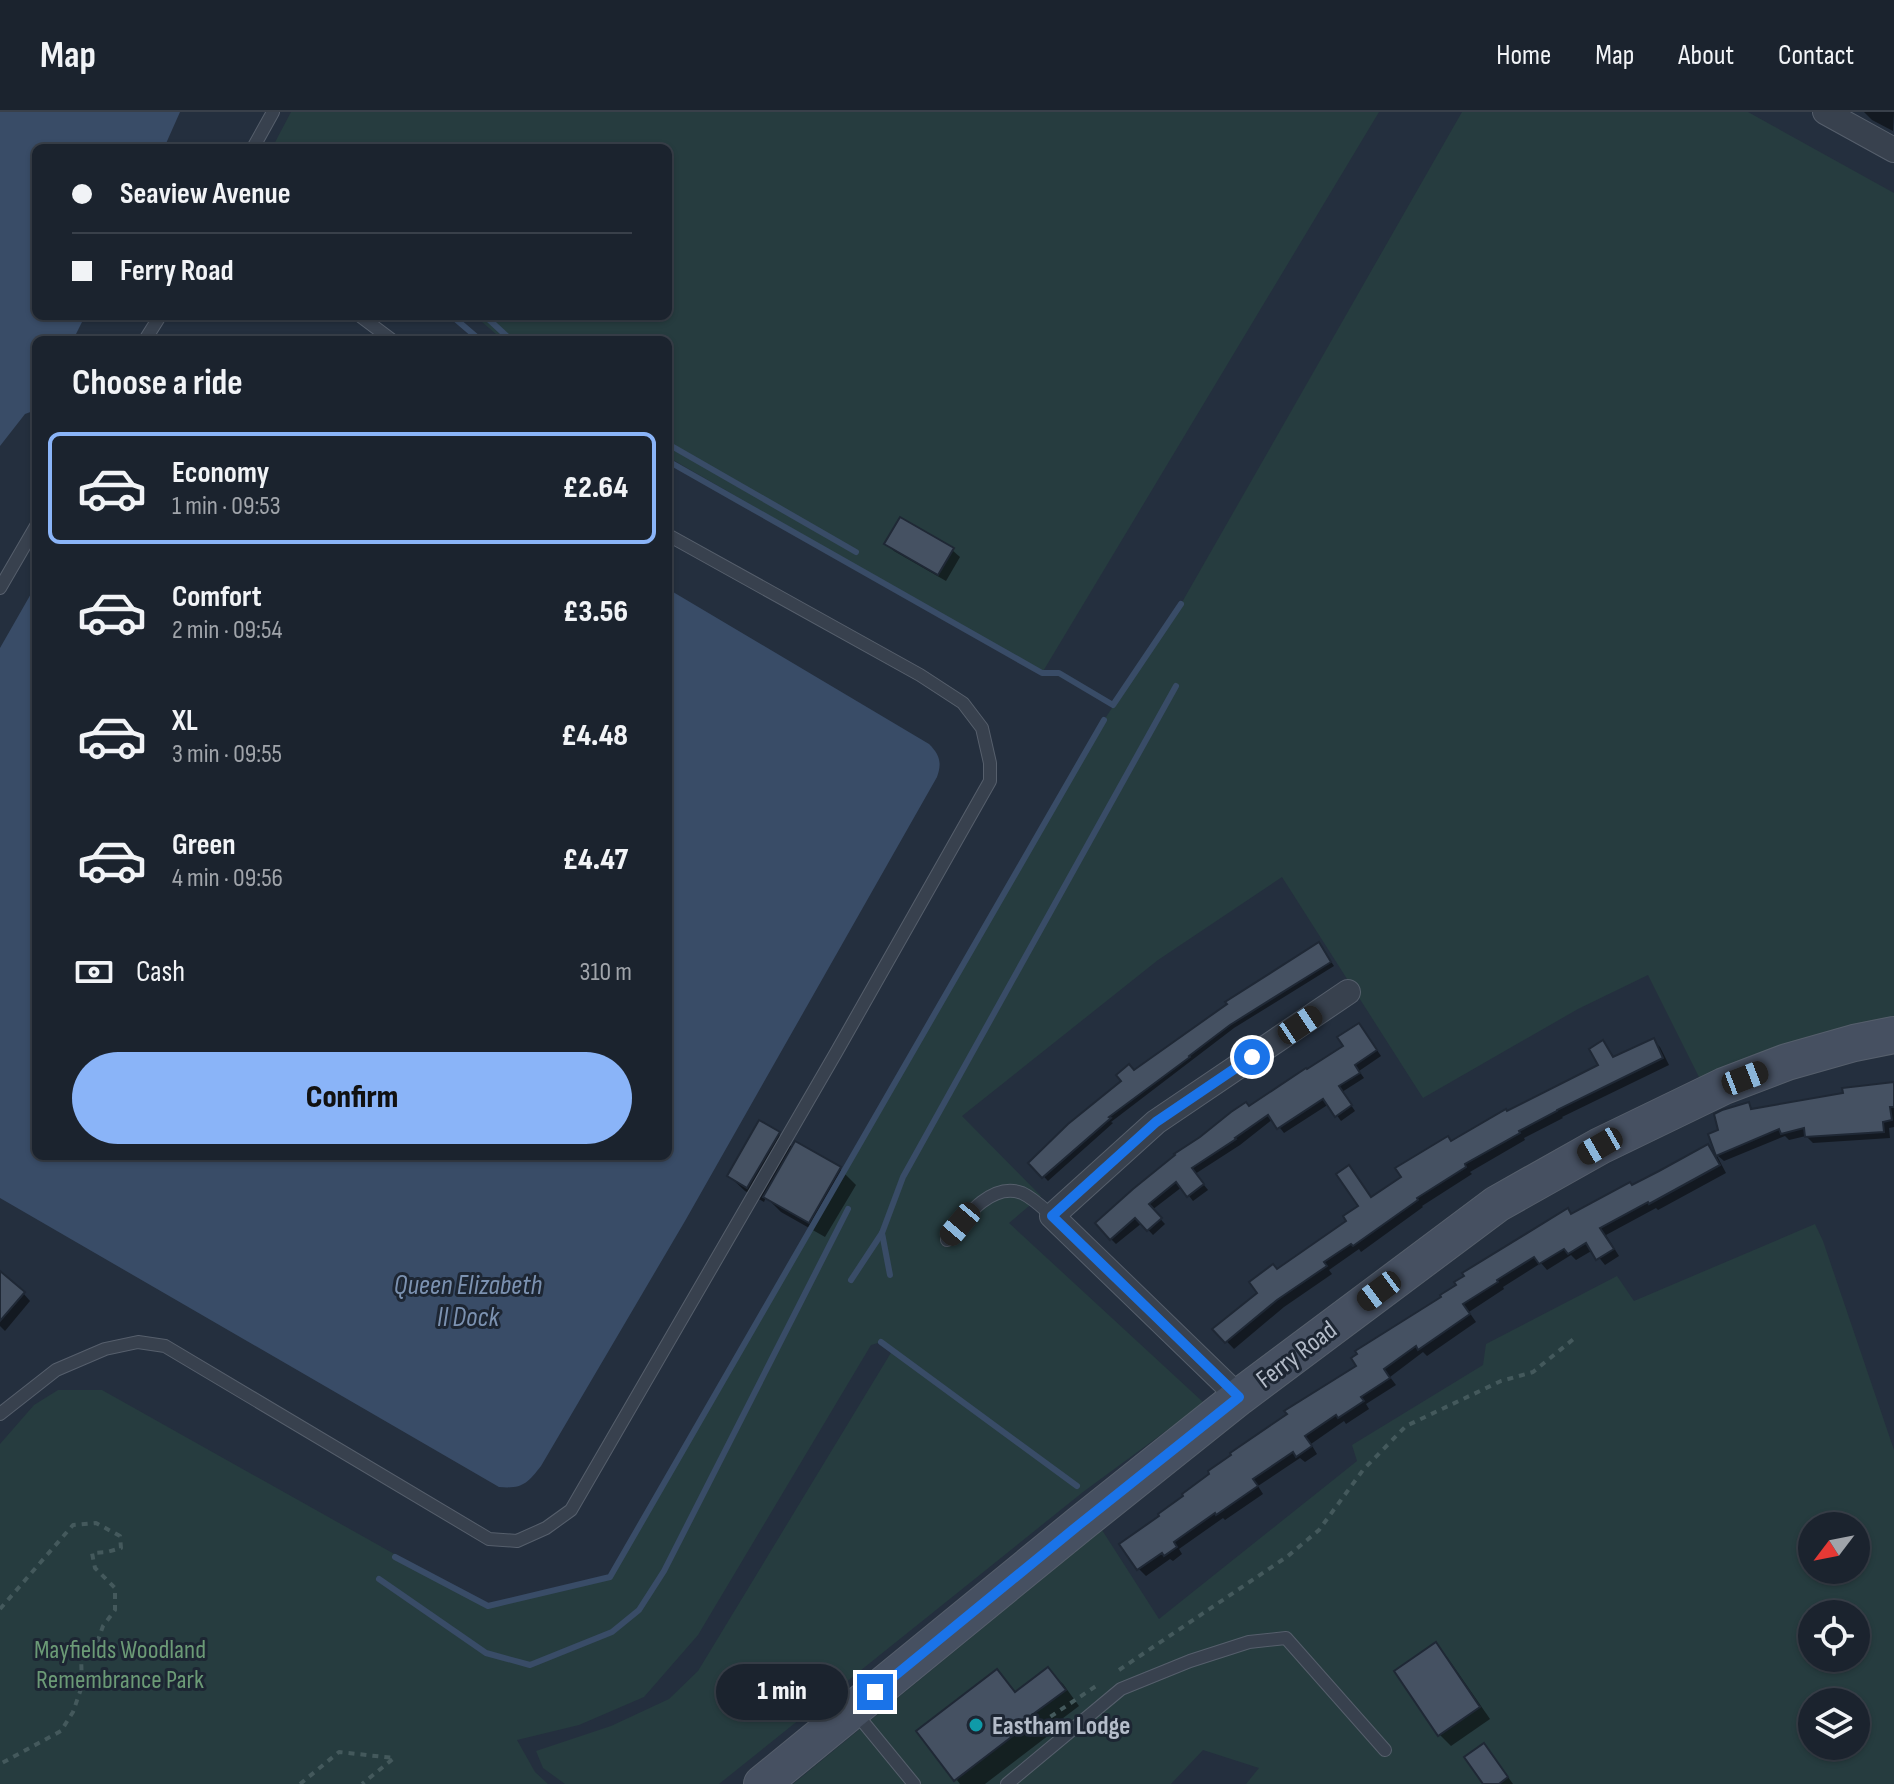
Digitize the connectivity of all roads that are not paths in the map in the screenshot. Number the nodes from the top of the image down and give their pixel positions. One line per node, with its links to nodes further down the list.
1 (273, 112): 3 (lane)
2 (1833, 114): 4 (street)
3 (255, 144)
4 (1894, 150)
5 (365, 320): 6 (lane)
6 (387, 336)
7 (32, 533): 9 (lane)
8 (672, 537): 15 (lane)
9 (0, 588)
10 (1348, 992): 12 (street)
11 (1894, 1035): 14 (street, Ferry Road)
12 (1052, 1216): 13 (lane); 14 (street)
13 (947, 1240)
14 (1239, 1397): 16 (street, Ferry Road)
15 (0, 1414)
16 (853, 1710): 18 (street, Ferry Road); 19 (lane)
17 (1385, 1750): 20 (lane)
18 (762, 1784)
19 (914, 1784)
20 (1007, 1784)

